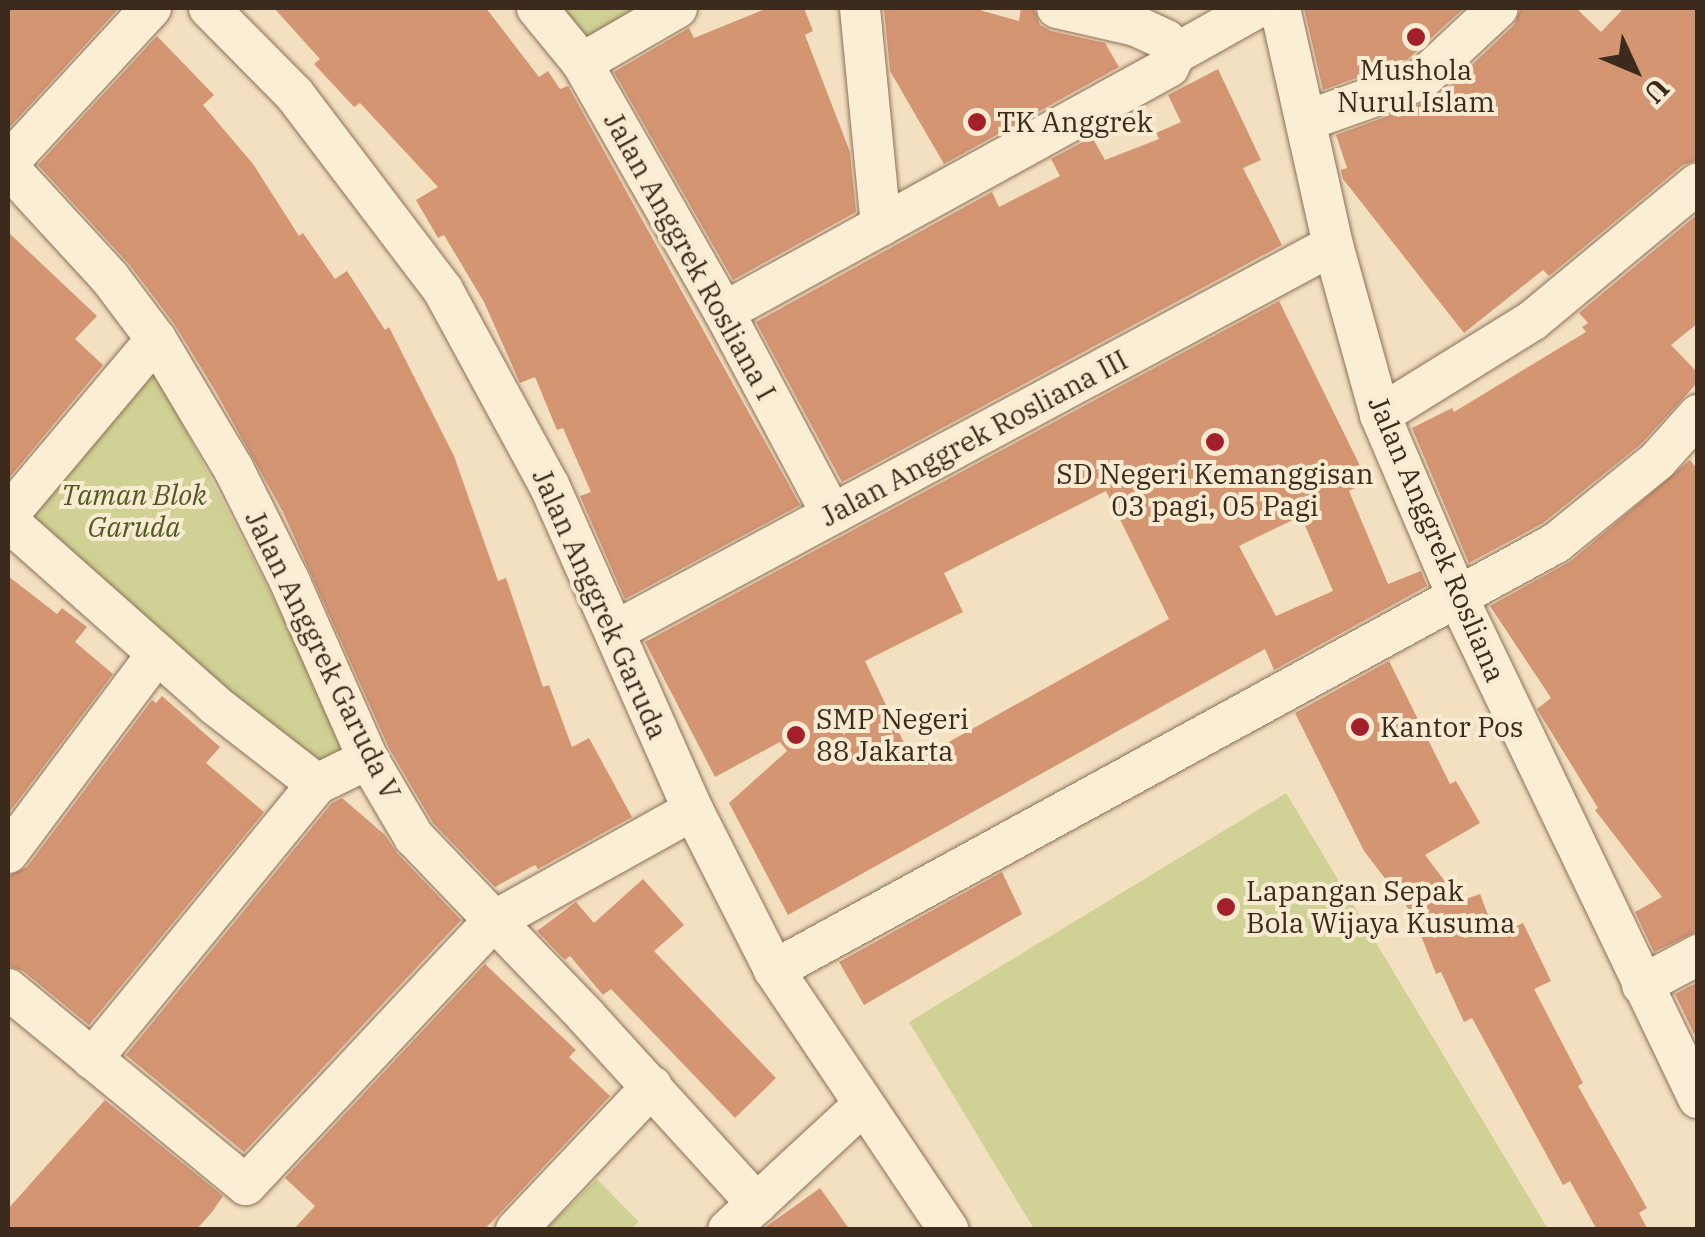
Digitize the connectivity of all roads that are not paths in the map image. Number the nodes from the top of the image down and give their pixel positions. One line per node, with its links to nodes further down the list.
1 (151, 8): 13 (street)
2 (209, 8): 24 (street, Jalan Anggrek Garuda)
3 (537, 8): 11 (street, Jalan Anggrek Rosliana I)
4 (677, 8): 11 (street)
5 (860, 8): 15 (street)
6 (1057, 8): 10 (street)
7 (1257, 8): 10 (street)
8 (1280, 8): 12 (street, Jalan Anggrek Rosliana)
9 (1498, 8): 12 (street)
10 (1175, 54): 15 (street)
11 (582, 64): 17 (street, Jalan Anggrek Rosliana I)
12 (1308, 120): 16 (street, Jalan Anggrek Rosliana)
13 (8, 165): 18 (street, Jalan Anggrek Garuda V)
14 (1698, 183): 19 (street)
15 (880, 226): 17 (street)
16 (1333, 245): 19 (street, Jalan Anggrek Rosliana); 21 (street, Jalan Anggrek Rosliana III)
17 (724, 312): 21 (street, Jalan Anggrek Rosliana I)
18 (156, 339): 22 (street); 26 (street, Jalan Anggrek Garuda V)
19 (1380, 415): 23 (street, Jalan Anggrek Rosliana)
20 (1698, 415): 23 (street)
21 (831, 513): 24 (street, Jalan Anggrek Rosliana III)
22 (8, 518): 25 (street)
23 (1458, 598): 32 (street); 33 (street, Jalan Anggrek Rosliana)
24 (615, 631): 28 (street, Jalan Anggrek Garuda)
25 (157, 654): 27 (street); 29 (street)
26 (368, 759): 27 (street); 30 (street, Jalan Anggrek Garuda V)
27 (317, 784): 35 (street)
28 (693, 810): 30 (street); 32 (street, Jalan Anggrek Garuda)
29 (8, 852)
30 (492, 922): 35 (street); 36 (street, Jalan Anggrek Garuda V)
31 (1698, 955): 33 (street)
32 (774, 970): 38 (street, Jalan Anggrek Garuda)
33 (1642, 985): 37 (street, Jalan Anggrek Rosliana)
34 (8, 989): 35 (street)
35 (92, 1059)
36 (652, 1086): 39 (street, Jalan Anggrek Garuda V); 40 (street)
37 (1698, 1098)
38 (864, 1104): 39 (street); 41 (street, Jalan Anggrek Garuda)
39 (742, 1216)
40 (516, 1230)
41 (949, 1230)

